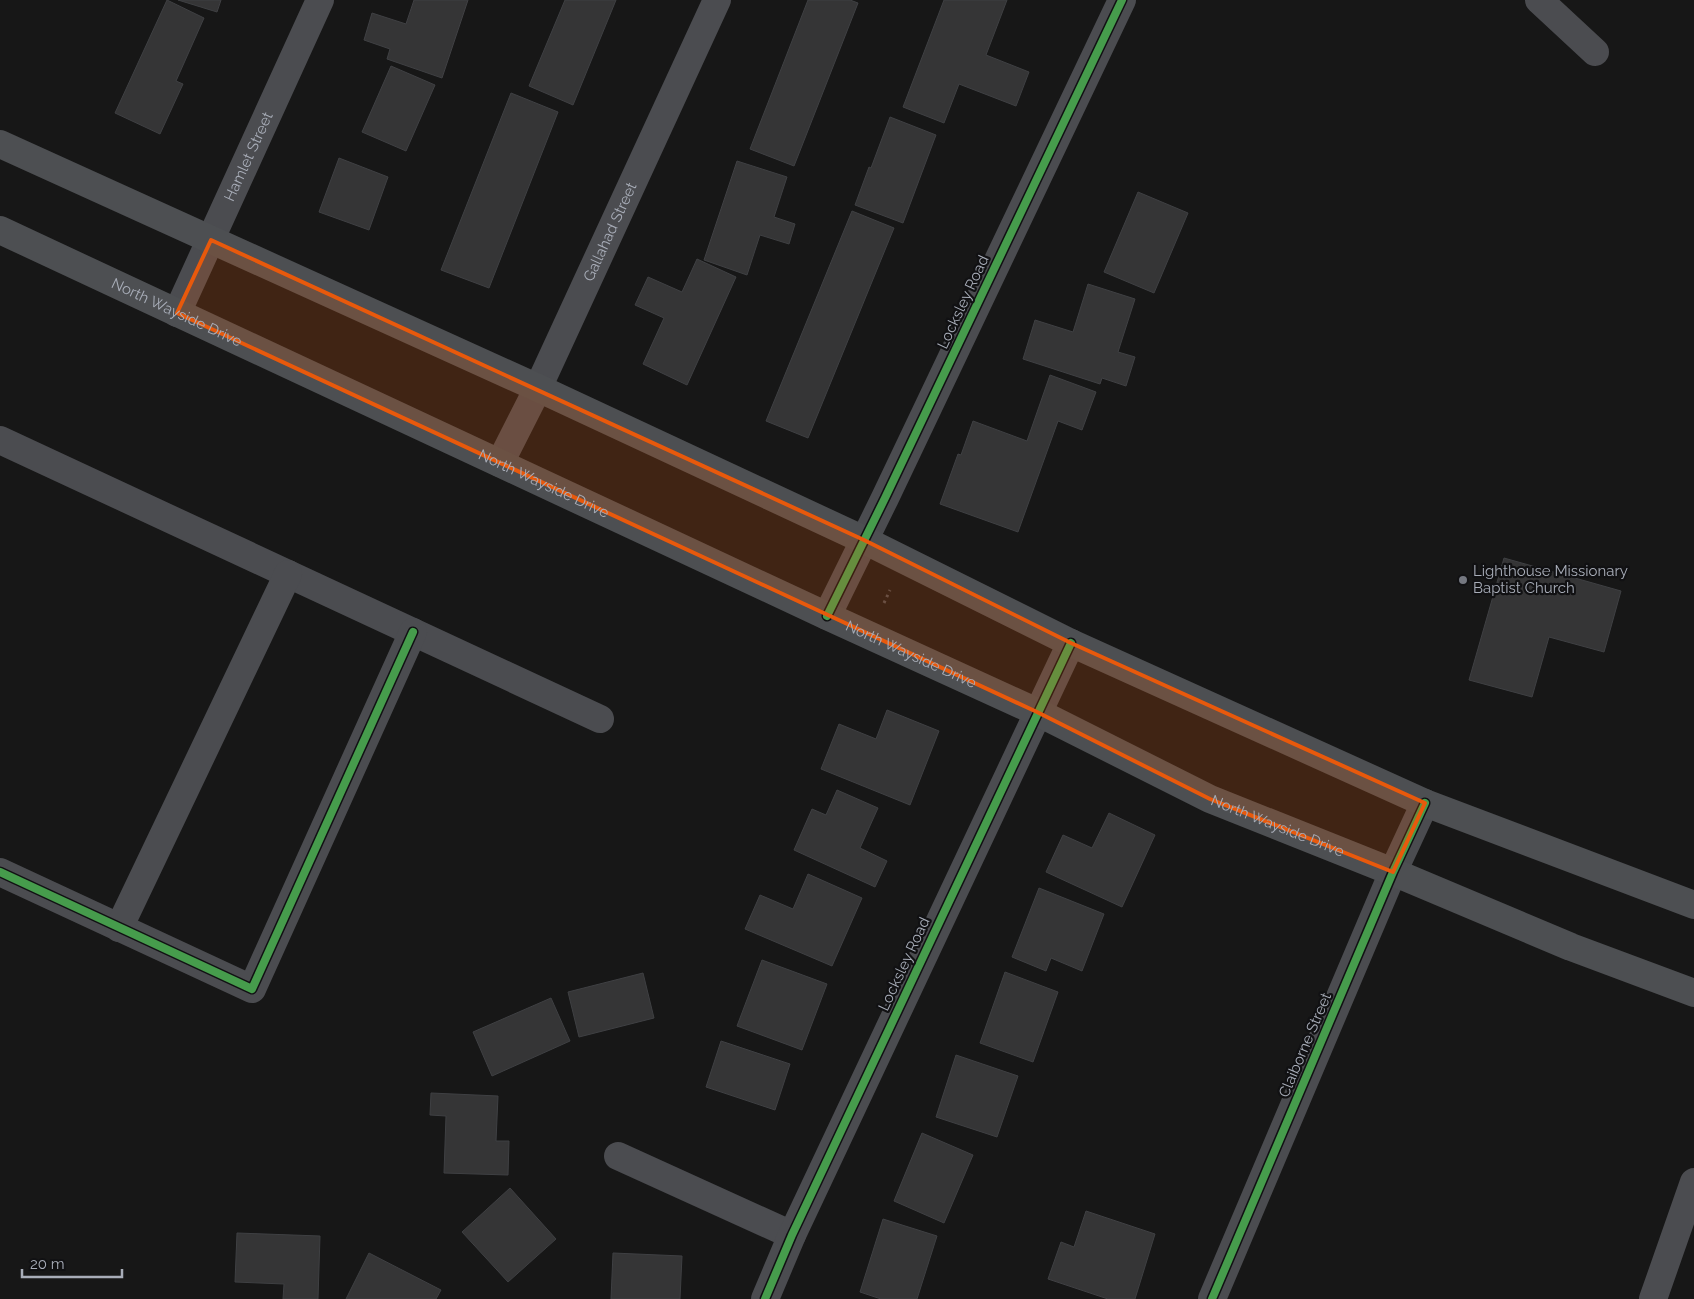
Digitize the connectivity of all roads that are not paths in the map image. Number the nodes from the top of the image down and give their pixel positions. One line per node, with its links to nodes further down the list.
1 (320, 0): 8 (street, Hamlet Street)
2 (717, 0): 10 (street, Gallahad Street)
3 (1122, 0): 13 (street, Locksley Road)
4 (1539, 0): 5 (street)
5 (1595, 52)
6 (0, 144): 8 (main road)
7 (0, 230): 9 (main road, North Wayside Drive)
8 (212, 240): 9 (street, Hamlet Street); 10 (main road)
9 (177, 313): 12 (main road, North Wayside Drive)
10 (538, 388): 12 (street, Gallahad Street); 13 (main road)
11 (0, 440): 14 (street)
12 (500, 463): 15 (main road, North Wayside Drive)
13 (864, 540): 15 (street, Locksley Road); 17 (main road)
14 (288, 574): 16 (street); 24 (street)
15 (827, 616): 18 (main road, North Wayside Drive)
16 (413, 632): 19 (street); 24 (street)
17 (1071, 643): 18 (street, Locksley Road); 20 (main road)
18 (1037, 712): 22 (main road, North Wayside Drive); 28 (street, Locksley Road)
19 (600, 719)
20 (1425, 804): 22 (street, Claiborne Street); 23 (main road)
21 (0, 872): 24 (street)
22 (1393, 872): 25 (main road, North Wayside Drive); 30 (street, Claiborne Street)
23 (1694, 905)
24 (119, 928)
25 (1694, 993)
26 (618, 1156): 28 (street)
27 (1694, 1182): 31 (street)
28 (792, 1235): 29 (street, Locksley Road)
29 (765, 1299)
30 (1212, 1299)
31 (1653, 1299)

